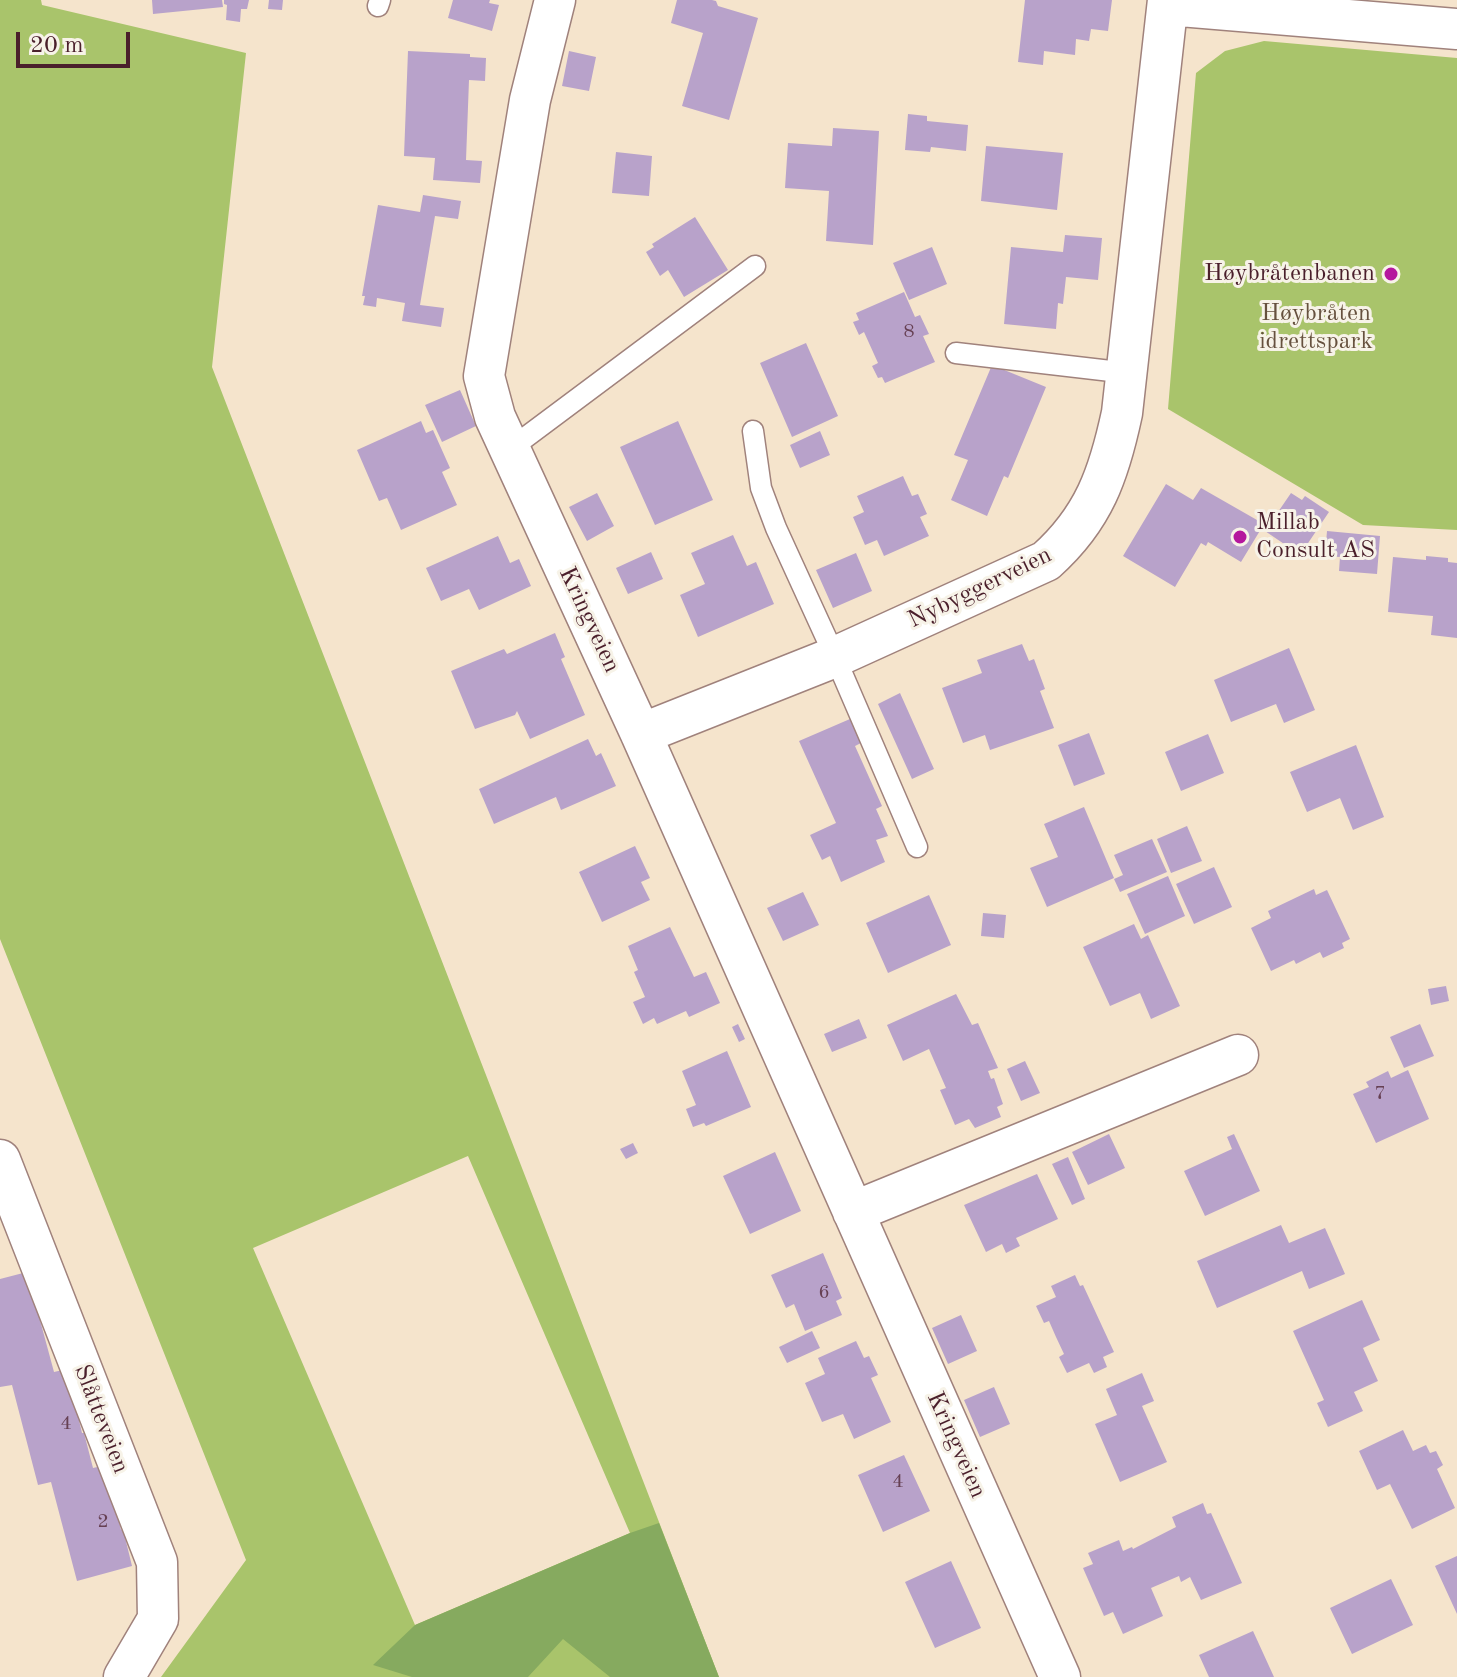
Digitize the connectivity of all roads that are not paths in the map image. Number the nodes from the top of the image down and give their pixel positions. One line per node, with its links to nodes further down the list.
1 (555, 0): 8 (street, Kringveien)
2 (1168, 2): 3 (street); 6 (street, Nybyggerveien)
3 (1457, 29)
4 (755, 266): 8 (lane)
5 (956, 353): 6 (lane)
6 (1128, 373): 9 (street, Nybyggerveien)
7 (753, 431): 9 (lane)
8 (510, 449): 10 (street, Kringveien)
9 (835, 657): 10 (street, Nybyggerveien); 11 (lane)
10 (641, 734): 14 (street, Kringveien)
11 (917, 847)
12 (1238, 1055): 14 (street)
13 (0, 1160): 15 (street, Slåtteveien)
14 (853, 1212): 16 (street, Kringveien)
15 (124, 1677)
16 (1060, 1677)

